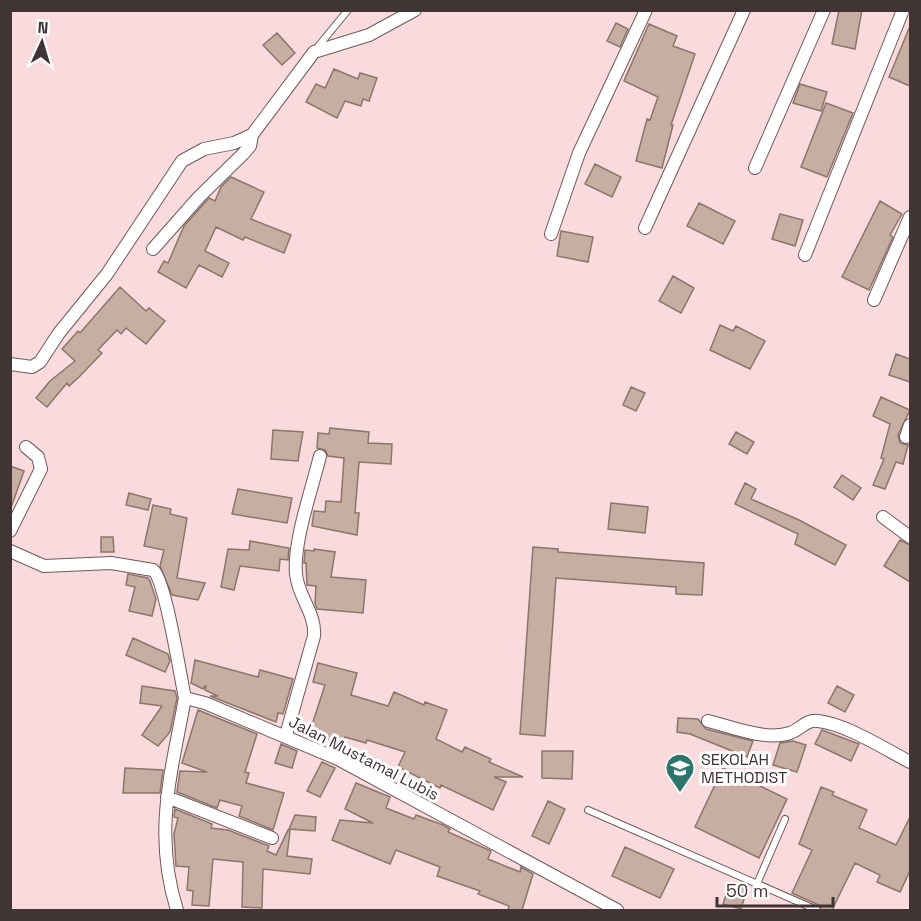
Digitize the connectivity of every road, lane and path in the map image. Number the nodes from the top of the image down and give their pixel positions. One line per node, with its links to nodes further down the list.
1 (348, 10): 7 (lane)
2 (415, 10): 7 (street)
3 (646, 10): 12 (street)
4 (744, 10): 11 (street)
5 (824, 10): 9 (street)
6 (903, 10): 14 (street)
7 (314, 51): 8 (street)
8 (252, 135): 13 (street); 16 (street)
9 (755, 168)
10 (910, 217): 15 (street)
11 (645, 228)
12 (551, 234)
13 (153, 249)
14 (805, 255)
15 (874, 300)
16 (10, 364)
17 (910, 425): 18 (street)
18 (906, 437)
19 (26, 447): 22 (street)
20 (320, 456): 27 (street)
21 (883, 517): 23 (street)
22 (10, 531)
23 (910, 537)
24 (10, 551): 25 (street)
25 (185, 698): 27 (street, Jalan Mustamal Lubis); 29 (street)
26 (708, 721): 28 (street)
27 (286, 735): 35 (street, Jalan Mustamal Lubis)
28 (910, 762)
29 (167, 797): 32 (street); 34 (street)
30 (588, 810): 33 (lane)
31 (784, 819): 33 (lane)
32 (272, 838)
33 (756, 886): 36 (lane)
34 (177, 910)
35 (617, 910)
36 (817, 910)

